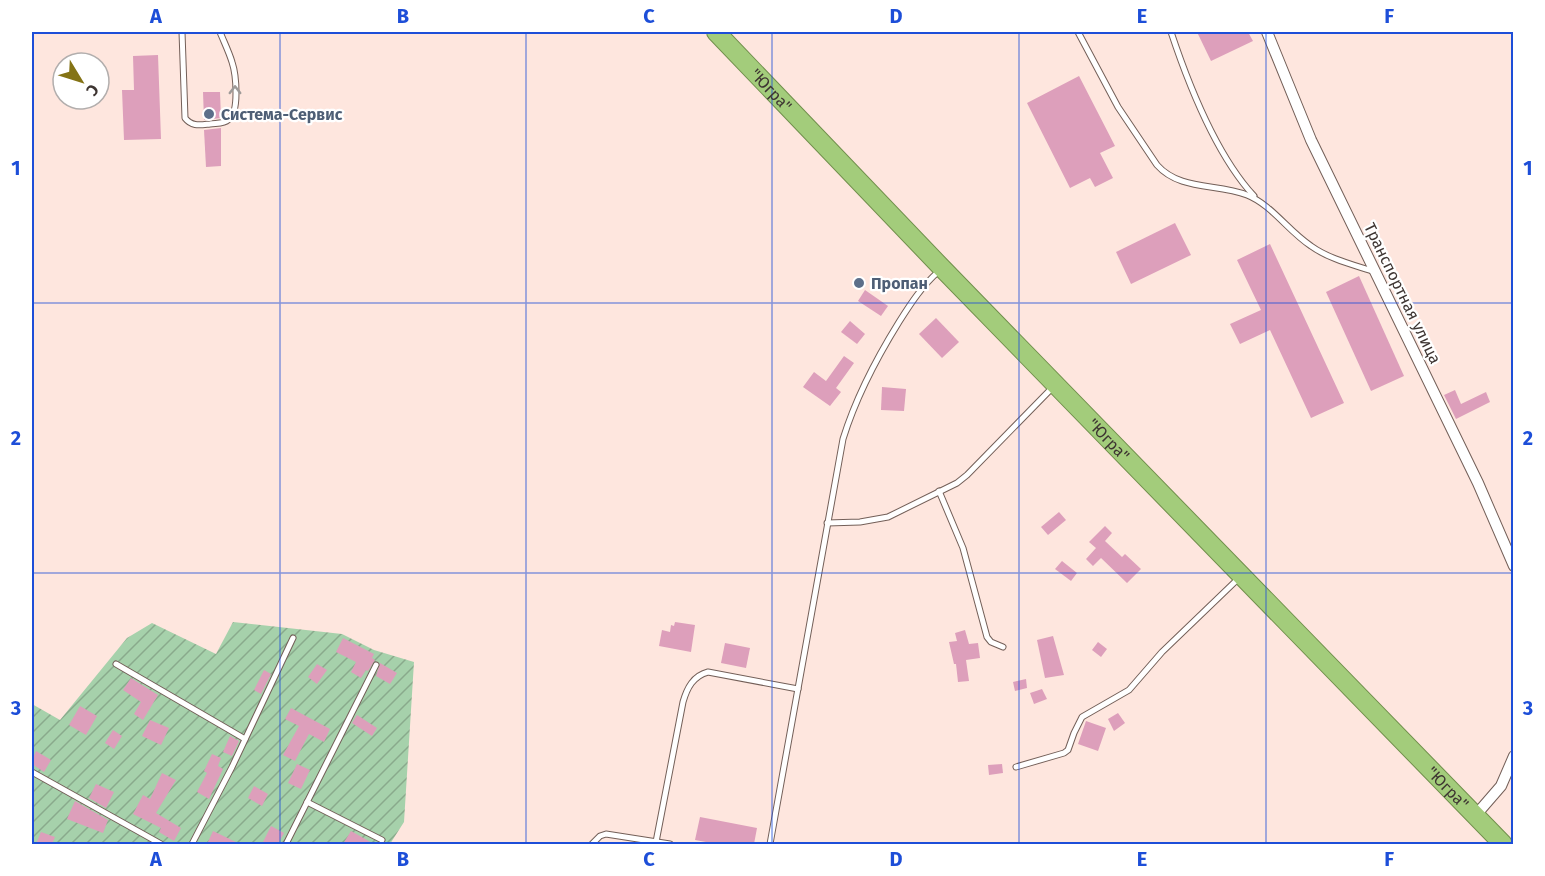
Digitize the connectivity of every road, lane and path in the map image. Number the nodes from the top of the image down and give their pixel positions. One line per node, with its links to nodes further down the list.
1 (182, 32): 2 (lane, one-way to 2)
2 (220, 32)
3 (716, 32): 8 (highway, "Югра")
4 (1078, 32): 7 (lane)
5 (1171, 32): 7 (lane)
6 (1267, 32): 9 (street, Транспортная улица)
7 (1260, 202): 9 (lane)
8 (942, 268): 10 (highway, "Югра"); 12 (lane)
9 (1376, 273): 13 (street, Транспортная улица)
10 (1056, 385): 11 (lane); 14 (highway, "Югра")
11 (939, 491): 12 (lane); 16 (lane)
12 (827, 523): 19 (lane)
13 (1514, 566)
14 (1242, 576): 22 (lane); 25 (highway, "Югра")
15 (293, 638): 20 (lane)
16 (1003, 647)
17 (116, 664): 20 (lane)
18 (376, 665): 24 (lane)
19 (798, 689): 27 (lane); 33 (lane)
20 (245, 739): 29 (lane)
21 (1514, 756): 25 (street)
22 (1016, 767)
23 (32, 772): 28 (lane)
24 (307, 802): 26 (lane); 30 (lane)
25 (1475, 816): 34 (highway, "Югра")
26 (382, 840)
27 (656, 842): 31 (lane); 32 (lane)
28 (161, 844)
29 (192, 844)
30 (286, 844)
31 (592, 844)
32 (670, 844)
33 (770, 844)
34 (1503, 844)

